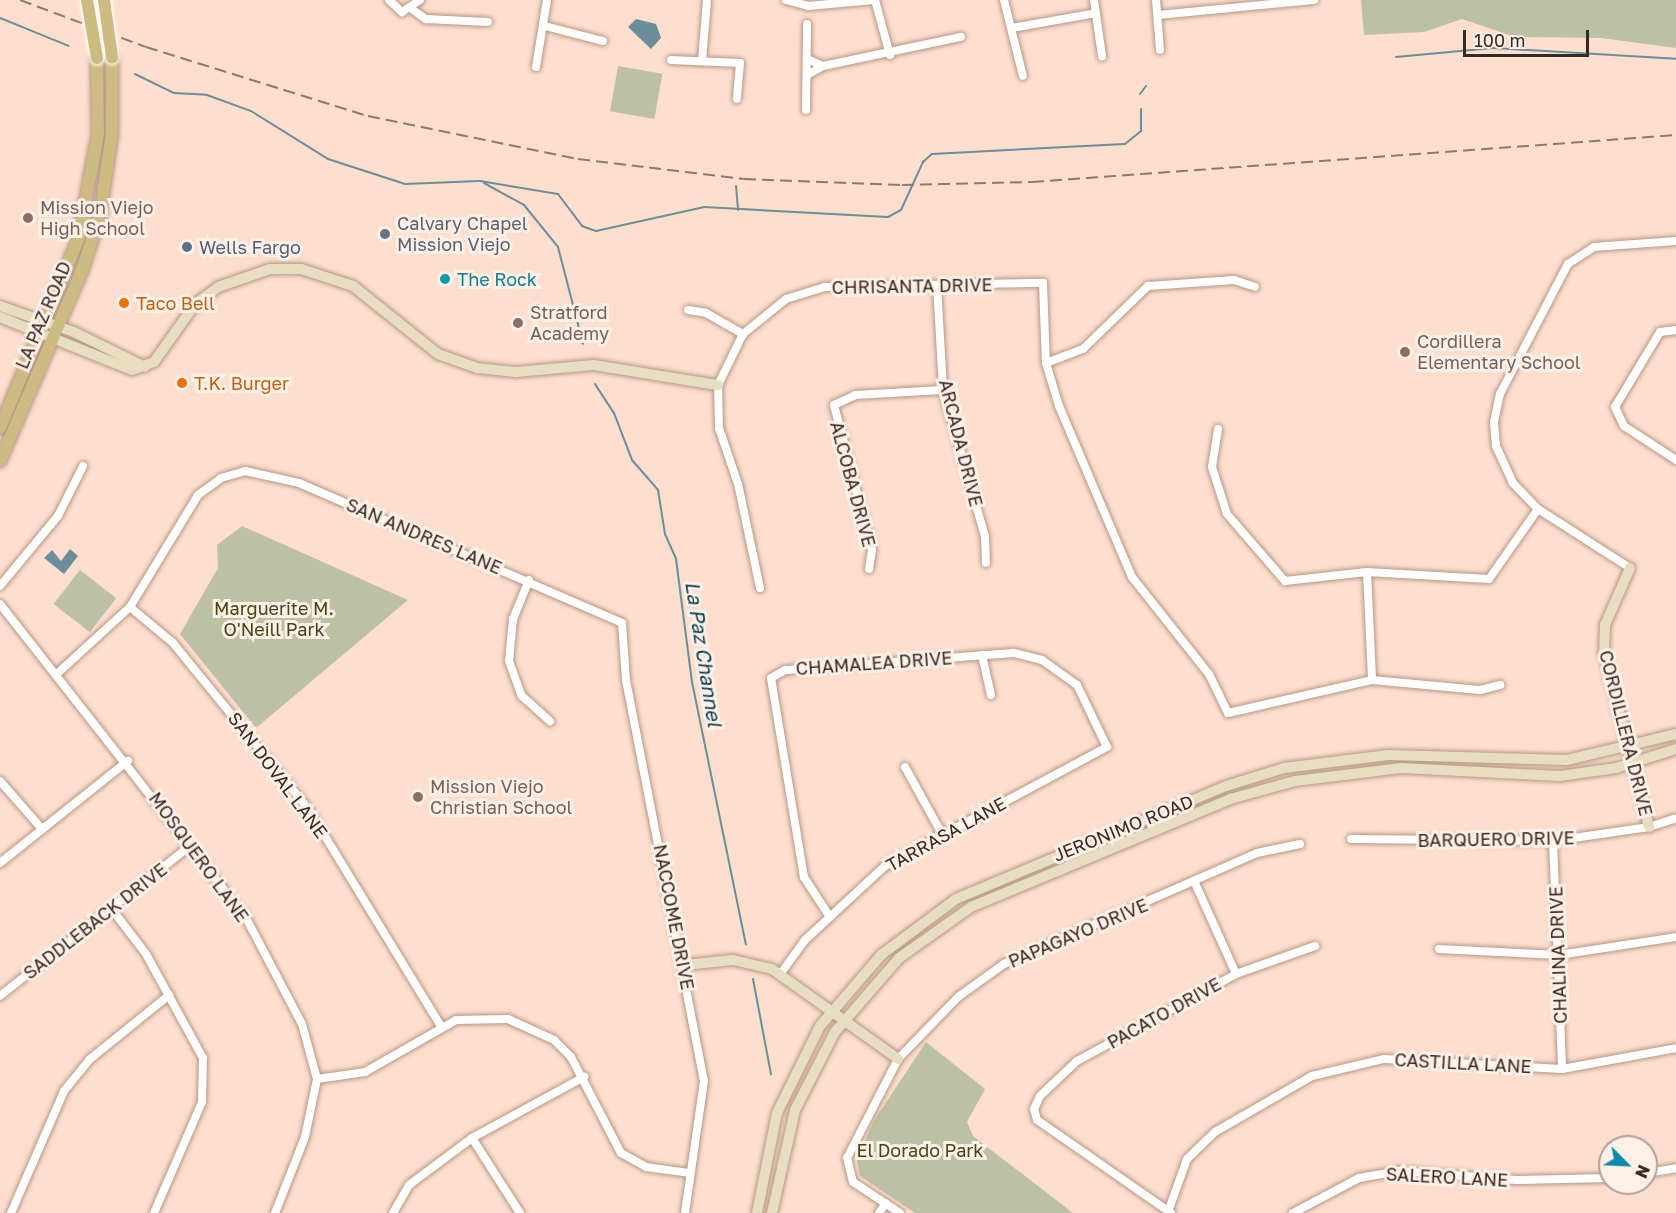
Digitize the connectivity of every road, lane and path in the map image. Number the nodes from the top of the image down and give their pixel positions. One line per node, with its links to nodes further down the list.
1 (87, 0): 42 (main road, LA PAZ ROAD, bridge)
2 (104, 0): 43 (main road, LA PAZ ROAD, bridge)
3 (389, 0): 15 (street)
4 (420, 0): 15 (street)
5 (547, 0): 20 (street)
6 (707, 0): 29 (street)
7 (786, 0): 8 (street)
8 (874, 0): 25 (street)
9 (1004, 0): 21 (street)
10 (1094, 0): 16 (street)
11 (1156, 0): 17 (street)
12 (1248, 0): 14 (street)
13 (1314, 0): 14 (street)
14 (1248, 9): 17 (street)
15 (413, 10): 18 (street)
16 (1096, 13): 21 (street); 26 (street)
17 (1158, 15): 24 (street)
18 (488, 22)
19 (807, 24): 27 (street)
20 (545, 26): 23 (street); 31 (street)
21 (1012, 28): 33 (street)
22 (961, 37): 25 (street)
23 (603, 41)
24 (1160, 51)
25 (890, 55): 30 (street)
26 (1102, 56)
27 (807, 59): 30 (street); 32 (street)
28 (671, 60): 29 (street)
29 (702, 61): 34 (street)
30 (823, 66): 32 (street)
31 (536, 67)
32 (807, 75): 35 (street)
33 (1023, 76)
34 (737, 99)
35 (806, 110)
36 (1676, 241): 57 (street, CORDILLERA DRIVE)
37 (937, 285): 46 (street, CHRISANTA DRIVE); 48 (street, CHRISANTA DRIVE); 51 (street, ARCADA DRIVE)
38 (1255, 287): 48 (street)
39 (0, 306): 42 (main road)
40 (688, 310): 46 (street)
41 (0, 317): 45 (main road)
42 (46, 321): 43 (main road); 45 (main road, LA PAZ ROAD)
43 (59, 325): 47 (main road, LA PAZ ROAD); 49 (main road)
44 (1676, 330): 54 (street)
45 (41, 333): 47 (main road); 52 (main road, LA PAZ ROAD)
46 (743, 334): 50 (street, CHRISANTA DRIVE)
47 (54, 338): 49 (main road); 55 (main road, LA PAZ ROAD)
48 (1046, 363): 70 (street, CHRISANTA DRIVE)
49 (145, 367): 50 (main road)
50 (718, 385): 64 (street)
51 (943, 390): 58 (street, ARCADA DRIVE); 60 (street, ALCOBA DRIVE)
52 (0, 428)
53 (1218, 429): 61 (street)
54 (1676, 460)
55 (0, 461)
56 (83, 466): 63 (street)
57 (1538, 509): 59 (street, CORDILLERA DRIVE); 61 (street)
58 (986, 563)
59 (1630, 568): 76 (main road, CORDILLERA DRIVE)
60 (869, 569)
61 (1367, 572): 70 (street)
62 (529, 580): 66 (street, SAN ANDRES LANE); 67 (street, SAN ANDRES LANE); 73 (street)
63 (0, 586)
64 (760, 588)
65 (0, 604): 69 (street, MOSQUERO LANE)
66 (130, 606): 69 (street); 105 (street, SAN DOVAL LANE)
67 (622, 623): 98 (street, NACCOME DRIVE)
68 (982, 655): 72 (street); 75 (street, CHAMALEA DRIVE); 93 (street, CHAMALEA DRIVE)
69 (59, 672): 78 (street, MOSQUERO LANE)
70 (1372, 680): 71 (street, CHRISANTA DRIVE)
71 (1500, 685)
72 (991, 695)
73 (550, 721)
74 (1676, 734): 76 (main road, JERONIMO ROAD)
75 (1107, 747): 85 (street, TARRASA LANE)
76 (1629, 749): 79 (main road, CORDILLERA DRIVE); 103 (main road, JERONIMO ROAD)
77 (1676, 749): 79 (main road, JERONIMO ROAD)
78 (128, 761): 84 (street); 89 (street, MOSQUERO LANE)
79 (1633, 764): 83 (main road, CORDILLERA DRIVE); 104 (main road, JERONIMO ROAD)
80 (905, 766): 85 (street)
81 (0, 781): 84 (street)
82 (1676, 818): 83 (street, BARQUERO DRIVE)
83 (1649, 827): 87 (street, BARQUERO DRIVE)
84 (42, 829): 90 (street)
85 (942, 834): 93 (street, TARRASA LANE)
86 (1350, 839): 87 (street, BARQUERO DRIVE)
87 (1553, 841): 97 (street, CHALINA DRIVE)
88 (1300, 844): 91 (street, PAPAGAYO DRIVE)
89 (191, 845): 92 (street, SADDLEBACK DRIVE); 110 (street, MOSQUERO LANE)
90 (0, 863)
91 (1195, 883): 100 (street); 107 (street, PAPAGAYO DRIVE)
92 (111, 908): 101 (street); 102 (street, SADDLEBACK DRIVE)
93 (830, 917): 99 (street, TARRASA LANE)
94 (1676, 937): 97 (street)
95 (1315, 946): 100 (street, PACATO DRIVE)
96 (1439, 949): 97 (street)
97 (1559, 955): 108 (street, CHALINA DRIVE)
98 (685, 965): 99 (main road); 114 (street, NACCOME DRIVE)
99 (781, 974): 103 (main road)
100 (1236, 974): 117 (street, PACATO DRIVE)
101 (169, 994): 118 (street); 119 (street)
102 (0, 996)
103 (831, 1009): 104 (main road); 124 (main road, JERONIMO ROAD)
104 (844, 1019): 107 (main road); 125 (main road, JERONIMO ROAD)
105 (440, 1025): 109 (street); 110 (street)
106 (1676, 1048): 108 (street, CASTILLA LANE)
107 (898, 1059): 116 (street, PAPAGAYO DRIVE)
108 (1562, 1069): 117 (street, CASTILLA LANE)
109 (584, 1077): 111 (street); 114 (street)
110 (317, 1079): 120 (street, MOSQUERO LANE)
111 (472, 1138): 121 (street); 122 (street)
112 (1676, 1168): 113 (street)
113 (1658, 1171)
114 (689, 1173): 123 (street, NACCOME DRIVE)
115 (1598, 1178): 128 (street, SALERO LANE)
116 (886, 1203): 126 (street); 127 (street)
117 (1170, 1212)
118 (11, 1213)
119 (154, 1213)
120 (275, 1213)
121 (393, 1213)
122 (520, 1213)
123 (685, 1213)
124 (757, 1213)
125 (772, 1213)
126 (879, 1213)
127 (900, 1213)
128 (1293, 1213)

